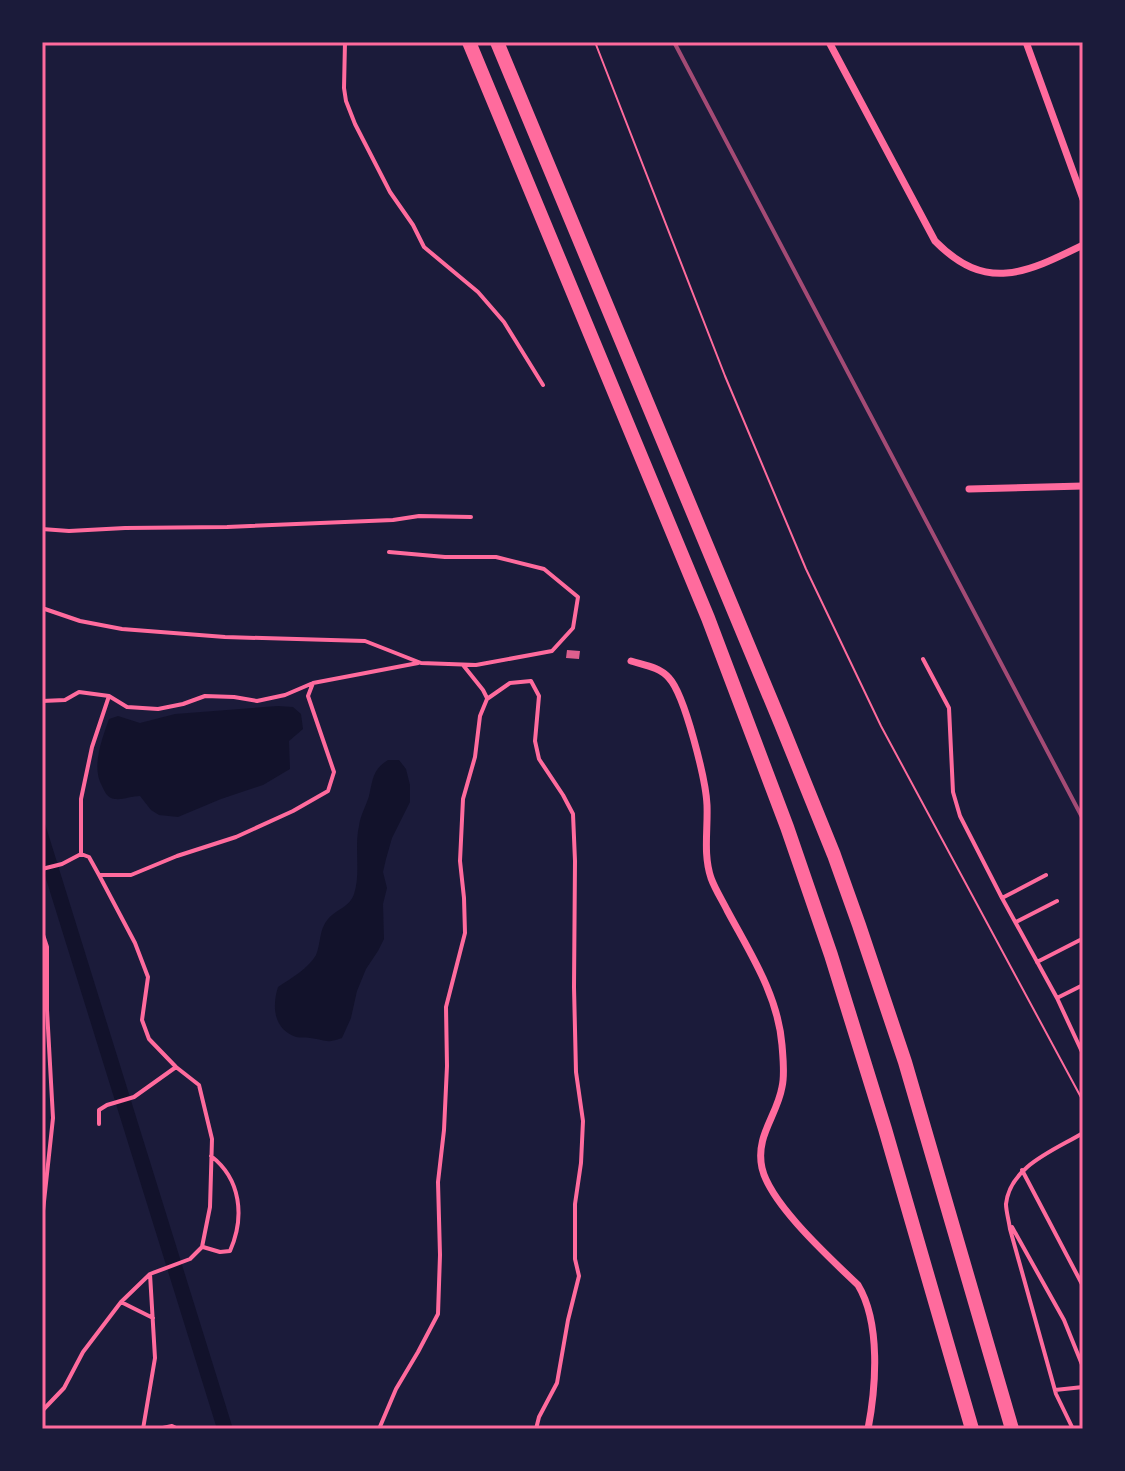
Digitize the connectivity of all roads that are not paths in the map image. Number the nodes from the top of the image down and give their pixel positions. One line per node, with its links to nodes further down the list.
1 (345, 42): 8 (lane)
2 (469, 42): 59 (highway)
3 (497, 42): 60 (highway)
4 (829, 42): 7 (street)
5 (1026, 42): 6 (street)
6 (1083, 199)
7 (1083, 245)
8 (543, 385)
9 (1083, 486): 10 (street)
10 (969, 489)
11 (471, 517): 12 (lane)
12 (42, 529)
13 (389, 552): 18 (lane)
14 (42, 608): 17 (lane)
15 (923, 659): 27 (lane)
16 (631, 661): 58 (street)
17 (421, 663): 18 (lane); 19 (lane)
18 (463, 665): 21 (lane)
19 (313, 683): 20 (lane); 25 (lane)
20 (109, 696): 22 (lane); 23 (lane)
21 (487, 699): 56 (lane); 57 (lane)
22 (42, 701)
23 (81, 854): 24 (lane); 25 (lane)
24 (42, 869)
25 (99, 875): 37 (lane)
26 (1046, 875): 27 (lane)
27 (1002, 898): 29 (lane)
28 (1057, 901): 29 (lane)
29 (1016, 922): 32 (lane)
30 (42, 932): 42 (lane)
31 (1080, 940): 32 (lane)
32 (1037, 962): 34 (lane)
33 (1083, 985): 34 (lane)
34 (1057, 998): 35 (lane)
35 (1081, 1045): 36 (lane)
36 (1083, 1054)
37 (176, 1067): 38 (lane); 40 (lane)
38 (99, 1124)
39 (1083, 1133): 41 (lane)
40 (211, 1156): 44 (lane); 44 (lane)
41 (1022, 1170): 43 (lane); 46 (lane)
42 (42, 1220)
43 (1009, 1221): 49 (lane); 51 (lane)
44 (202, 1247): 45 (lane)
45 (150, 1274): 47 (lane); 48 (lane)
46 (1083, 1286)
47 (121, 1302): 48 (lane); 52 (lane)
48 (153, 1318): 53 (lane)
49 (1083, 1367)
50 (1083, 1387): 51 (lane)
51 (1055, 1390): 61 (lane)
52 (42, 1411)
53 (143, 1429)
54 (158, 1429): 55 (lane)
55 (178, 1429)
56 (379, 1429)
57 (536, 1429)
58 (868, 1429)
59 (972, 1429)
60 (1012, 1429)
61 (1073, 1429)

